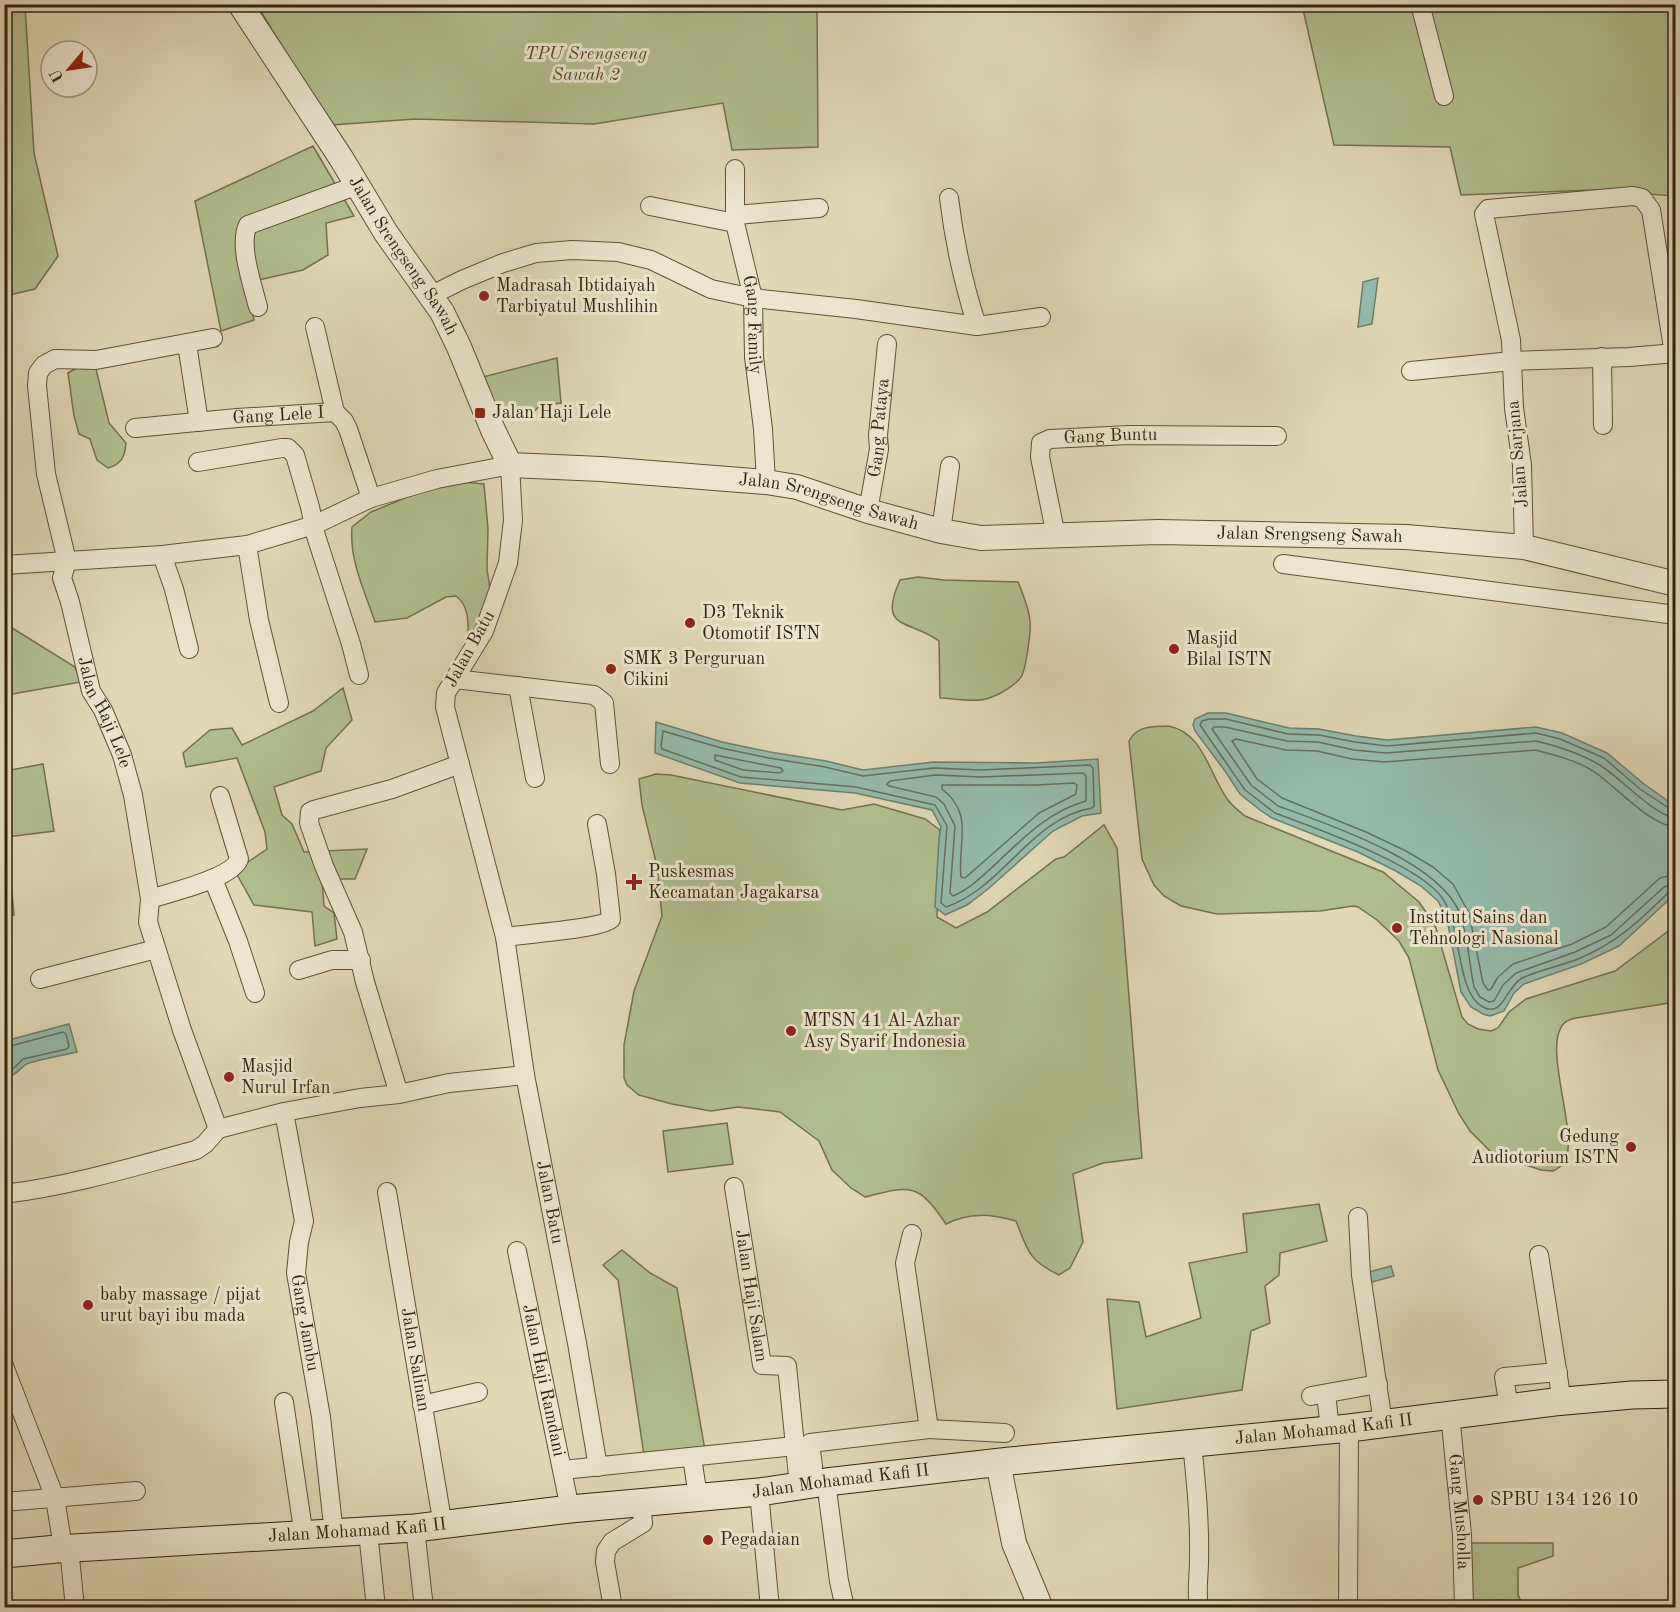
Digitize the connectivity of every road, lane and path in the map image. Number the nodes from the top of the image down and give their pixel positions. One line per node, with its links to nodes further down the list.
1 (240, 4): 5 (street, Jalan Srengseng Sawah)
2 (1419, 4): 3 (street)
3 (1444, 96)
4 (735, 169): 9 (street, Gang Family)
5 (358, 185): 10 (street, Jalan Srengseng Sawah); 12 (street)
6 (949, 198): 14 (street)
7 (650, 206): 9 (street)
8 (819, 208): 9 (street)
9 (736, 219): 11 (street, Gang Family)
10 (430, 296): 11 (street); 29 (street, Jalan Srengseng Sawah)
11 (753, 298): 14 (street); 31 (street, Gang Family)
12 (258, 307)
13 (1041, 318): 14 (street)
14 (977, 326)
15 (315, 327): 23 (street)
16 (213, 338): 17 (street)
17 (187, 344): 24 (street); 40 (street, Jalan Haji Lele)
18 (887, 344): 33 (street, Gang Pataya)
19 (1675, 354): 20 (street); 21 (street, Jalan Sarjana)
20 (1602, 357): 21 (street); 25 (street)
21 (1512, 361): 22 (street); 38 (street, Jalan Sarjana)
22 (1411, 371)
23 (335, 412): 24 (street, Gang Lele I); 32 (street, Gang Lele I)
24 (199, 422): 26 (street, Gang Lele I)
25 (1603, 424)
26 (135, 428)
27 (1277, 436): 36 (street, Gang Buntu)
28 (198, 462): 34 (street)
29 (510, 465): 31 (street, Jalan Srengseng Sawah); 32 (street); 47 (street, Jalan Batu)
30 (950, 466): 35 (street)
31 (766, 482): 33 (street, Jalan Srengseng Sawah)
32 (371, 498): 34 (street)
33 (868, 511): 35 (street, Jalan Srengseng Sawah)
34 (314, 525): 37 (street); 46 (street)
35 (941, 531): 36 (street, Jalan Srengseng Sawah)
36 (1056, 536): 38 (street, Jalan Srengseng Sawah)
37 (247, 545): 39 (street); 49 (street)
38 (1524, 547): 43 (street, Jalan Srengseng Sawah)
39 (162, 555): 40 (street); 45 (street)
40 (67, 561): 42 (street); 56 (street, Jalan Haji Lele)
41 (1283, 564): 44 (street)
42 (4, 565)
43 (1676, 584)
44 (1676, 615)
45 (189, 649)
46 (359, 675)
47 (454, 679): 48 (street); 51 (street, Jalan Batu)
48 (518, 687): 50 (street); 52 (street)
49 (279, 703)
50 (610, 764)
51 (460, 765): 57 (street, Jalan Batu); 59 (street)
52 (535, 778)
53 (220, 796): 55 (street)
54 (597, 824): 57 (street)
55 (213, 879): 56 (street); 62 (street)
56 (150, 899): 58 (street, Jalan Haji Lele)
57 (505, 937): 63 (street, Jalan Batu)
58 (156, 949): 61 (street); 66 (street, Jalan Haji Lele)
59 (361, 960): 60 (street); 64 (street)
60 (299, 970)
61 (40, 979)
62 (255, 993)
63 (525, 1075): 64 (street); 89 (street, Jalan Batu)
64 (399, 1094): 65 (street)
65 (284, 1112): 66 (street); 98 (street, Gang Jambu)
66 (218, 1129): 69 (street)
67 (734, 1187): 88 (street, Jalan Haji Salam)
68 (387, 1192): 80 (street, Jalan Salinan)
69 (4, 1194)
70 (1358, 1217): 75 (street)
71 (912, 1234): 84 (street)
72 (517, 1251): 91 (street, Jalan Haji Ramdani)
73 (1539, 1256): 76 (street)
74 (4, 1366): 94 (street)
75 (1378, 1388): 82 (street); 83 (street)
76 (1556, 1388): 78 (main road, Jalan Mohamad Kafi II); 81 (main road, Jalan Mohamad Kafi II)
77 (477, 1392): 80 (street)
78 (1676, 1394)
79 (284, 1402): 99 (street)
80 (422, 1405): 97 (street, Jalan Salinan)
81 (1450, 1414): 82 (main road, Jalan Mohamad Kafi II); 113 (street, Gang Musholla)
82 (1382, 1419): 83 (main road, Jalan Mohamad Kafi II)
83 (1336, 1426): 86 (main road, Jalan Mohamad Kafi II); 112 (street)
84 (929, 1430): 85 (street); 88 (street)
85 (1005, 1433)
86 (1192, 1443): 87 (main road, Jalan Mohamad Kafi II); 111 (street)
87 (998, 1462): 88 (main road, Jalan Mohamad Kafi II); 110 (street)
88 (806, 1464): 90 (street); 93 (main road, Jalan Mohamad Kafi II); 109 (street)
89 (598, 1467): 90 (street); 91 (street)
90 (695, 1476): 93 (main road, Jalan Mohamad Kafi II); 96 (main road, Jalan Mohamad Kafi II)
91 (566, 1486): 96 (main road, Jalan Mohamad Kafi II); 97 (main road, Jalan Mohamad Kafi II)
92 (136, 1491): 94 (street)
93 (759, 1492): 108 (street)
94 (55, 1498): 95 (street); 102 (street)
95 (4, 1502)
96 (641, 1502): 107 (street)
97 (442, 1521): 100 (main road, Jalan Mohamad Kafi II)
98 (333, 1523): 99 (main road, Jalan Mohamad Kafi II); 101 (main road, Jalan Mohamad Kafi II)
99 (302, 1524): 102 (main road, Jalan Mohamad Kafi II)
100 (415, 1528): 101 (main road, Jalan Mohamad Kafi II); 106 (street)
101 (368, 1532): 105 (street)
102 (64, 1545): 103 (main road, Jalan Mohamad Kafi II); 104 (street)
103 (4, 1554)
104 (75, 1608)
105 (376, 1608)
106 (424, 1608)
107 (613, 1608)
108 (770, 1608)
109 (845, 1608)
110 (1041, 1608)
111 (1199, 1608)
112 (1348, 1608)
113 (1464, 1608)

